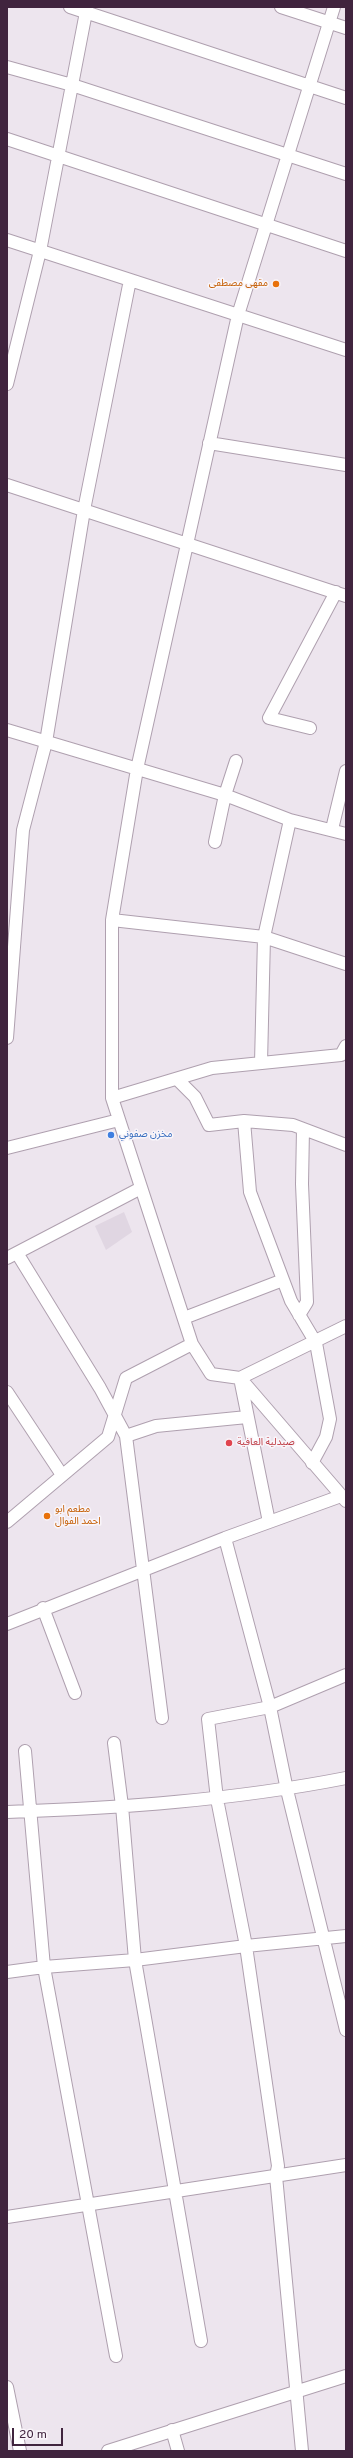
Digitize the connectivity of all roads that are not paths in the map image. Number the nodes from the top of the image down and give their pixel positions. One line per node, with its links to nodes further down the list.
1 (70, 7): 4 (street)
2 (281, 7): 5 (street)
3 (334, 7): 5 (street)
4 (86, 10): 8 (street); 9 (street)
5 (329, 23): 6 (street); 9 (street)
6 (346, 28)
7 (7, 67): 8 (street)
8 (72, 85): 12 (street); 13 (street)
9 (310, 86): 10 (street); 12 (street)
10 (346, 98)
11 (7, 139): 13 (street)
12 (288, 155): 14 (street); 15 (street)
13 (58, 156): 15 (street); 17 (street)
14 (346, 174)
15 (266, 224): 18 (street); 20 (street)
16 (7, 240): 17 (street)
17 (40, 251): 19 (street); 22 (street)
18 (346, 251)
19 (130, 280): 20 (street); 26 (street)
20 (238, 315): 21 (street); 23 (street)
21 (346, 350)
22 (7, 384)
23 (210, 443): 24 (street); 27 (street)
24 (346, 465)
25 (7, 485): 26 (street)
26 (84, 510): 27 (street); 31 (street)
27 (187, 543): 28 (street); 33 (street)
28 (341, 594): 29 (street)
29 (310, 728)
30 (7, 730): 31 (street)
31 (46, 742): 33 (street); 42 (street)
32 (236, 761): 35 (street)
33 (137, 769): 35 (street); 40 (street)
34 (346, 771): 37 (street)
35 (225, 795): 36 (street); 39 (street)
36 (290, 820): 37 (street); 41 (street)
37 (332, 829): 38 (street)
38 (346, 834)
39 (215, 842)
40 (112, 920): 41 (street); 48 (street)
41 (264, 937): 43 (street); 46 (street)
42 (9, 962): 44 (street)
43 (346, 964)
44 (7, 1038)
45 (346, 1046): 46 (street)
46 (261, 1063): 47 (street)
47 (177, 1078): 48 (street); 50 (street)
48 (112, 1098): 49 (street)
49 (119, 1120): 53 (street); 54 (street)
50 (244, 1121): 51 (street); 56 (street)
51 (303, 1129): 52 (street); 57 (street)
52 (346, 1145)
53 (7, 1148)
54 (141, 1188): 55 (street); 58 (street)
55 (12, 1256): 64 (street)
56 (283, 1280): 57 (street); 58 (street)
57 (299, 1315): 60 (street)
58 (184, 1318): 61 (street)
59 (346, 1326): 60 (street)
60 (316, 1343): 62 (street); 67 (street)
61 (192, 1344): 62 (street); 64 (street)
62 (240, 1378): 65 (street); 67 (street)
63 (7, 1392): 68 (street)
64 (115, 1414): 66 (street); 68 (street)
65 (247, 1416): 66 (street); 71 (street)
66 (126, 1436): 73 (street)
67 (312, 1462): 69 (street)
68 (62, 1476): 70 (street)
69 (343, 1498): 71 (street)
70 (7, 1522)
71 (269, 1522): 72 (street)
72 (225, 1538): 73 (street); 78 (street)
73 (142, 1571): 74 (street); 79 (street)
74 (43, 1608): 75 (street); 77 (street)
75 (7, 1624)
76 (346, 1675): 78 (street)
77 (75, 1693)
78 (270, 1707): 83 (street); 84 (street)
79 (162, 1718)
80 (114, 1742): 85 (street)
81 (25, 1751): 86 (street)
82 (346, 1778): 83 (street)
83 (286, 1790): 84 (street); 89 (street)
84 (218, 1799): 85 (street); 90 (street)
85 (122, 1806): 86 (street); 91 (street)
86 (30, 1811): 87 (street); 92 (street)
87 (7, 1812)
88 (346, 1936): 89 (street)
89 (324, 1938): 90 (street); 94 (street)
90 (246, 1946): 91 (street); 96 (street)
91 (135, 1960): 92 (street); 97 (street)
92 (44, 1966): 93 (street); 98 (street)
93 (7, 1972)
94 (346, 2030)
95 (346, 2165): 96 (street)
96 (276, 2176): 97 (street); 104 (street)
97 (175, 2190): 98 (street); 100 (street)
98 (88, 2204): 99 (street); 101 (street)
99 (7, 2217)
100 (201, 2341)
101 (116, 2356)
102 (346, 2376): 104 (street)
103 (7, 2387): 106 (street)
104 (296, 2392): 105 (street); 109 (street)
105 (172, 2430): 107 (street); 108 (street)
106 (20, 2451)
107 (108, 2451)
108 (178, 2451)
109 (302, 2451)

